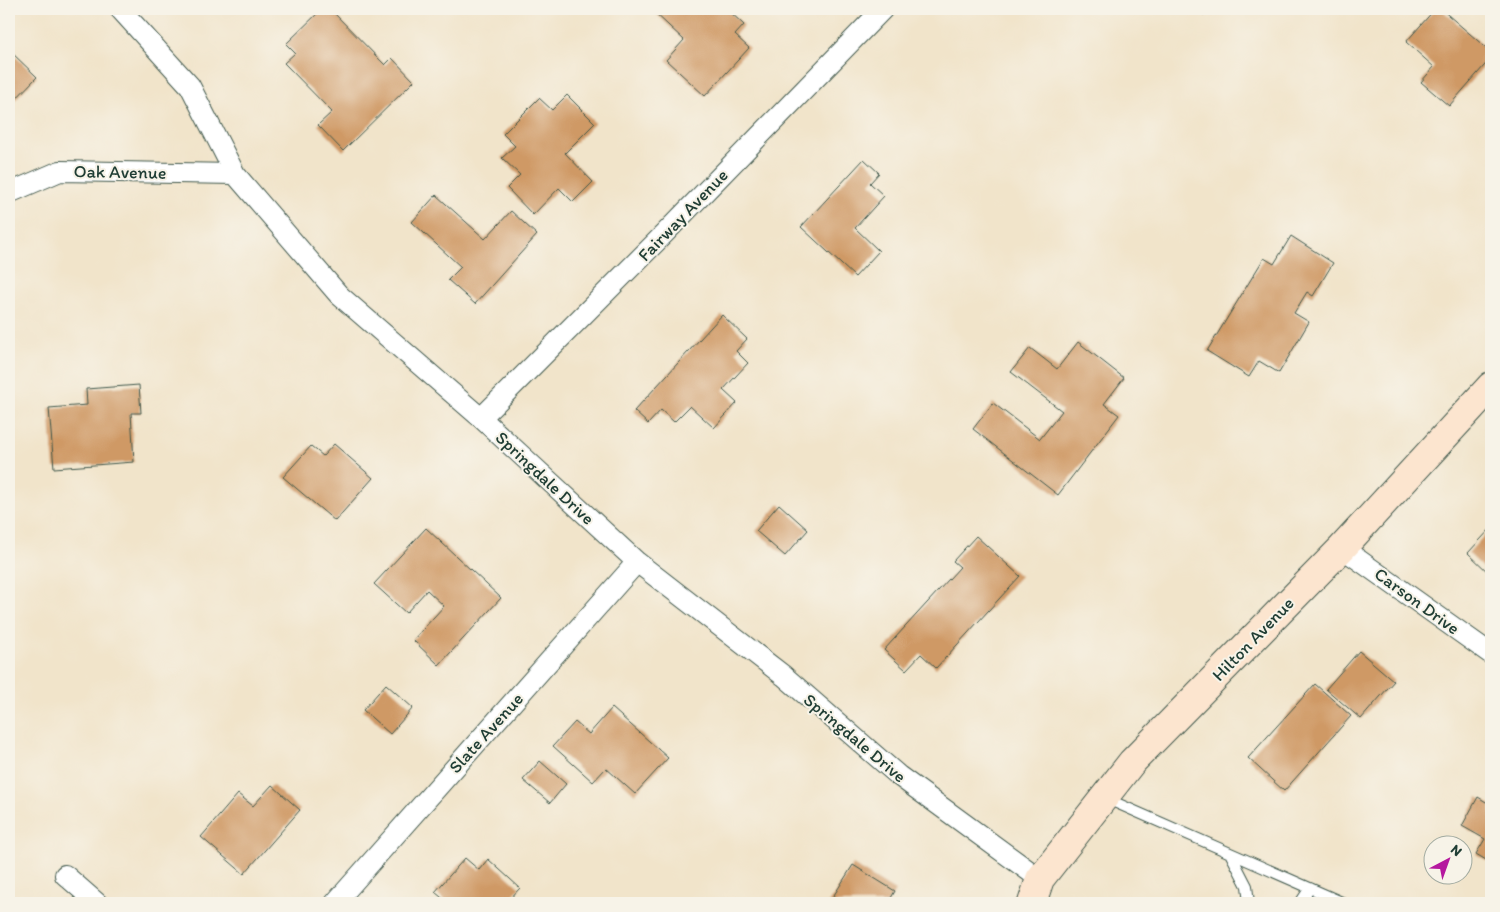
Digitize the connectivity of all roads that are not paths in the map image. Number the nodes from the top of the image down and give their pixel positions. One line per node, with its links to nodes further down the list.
1 (120, 9): 3 (street, Springdale Drive)
2 (882, 9): 6 (street, Fairway Avenue)
3 (235, 174): 4 (street, Oak Avenue); 6 (street, Springdale Drive)
4 (9, 193)
5 (1491, 386): 7 (street, Hilton Avenue)
6 (480, 418): 8 (street, Springdale Drive)
7 (1342, 548): 9 (street, Carson Drive); 10 (street, Hilton Avenue)
8 (638, 562): 14 (street, Springdale Drive); 16 (street, Slate Avenue)
9 (1491, 654)
10 (1104, 798): 11 (lane); 14 (street, Hilton Avenue)
11 (1230, 853): 13 (lane); 17 (lane)
12 (65, 876): 15 (street)
13 (1310, 888): 18 (lane); 19 (lane)
14 (1036, 891)
15 (97, 903)
16 (335, 903)
17 (1249, 903)
18 (1300, 903)
19 (1344, 903)

